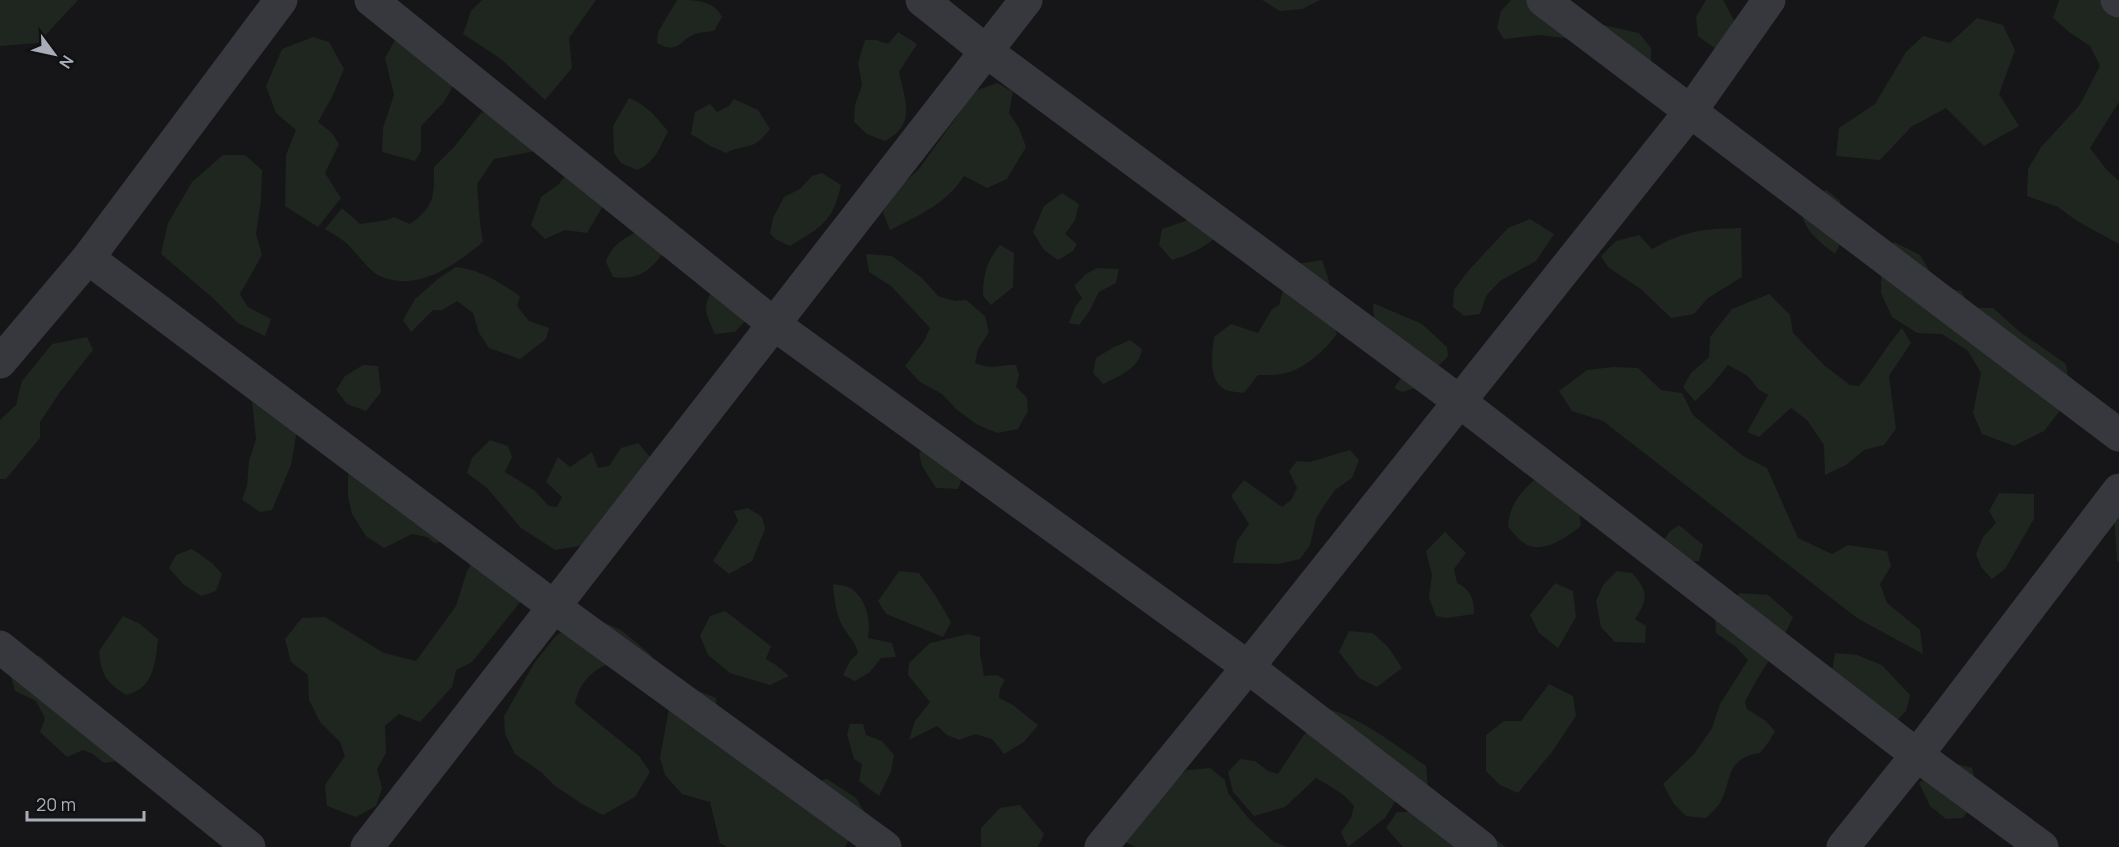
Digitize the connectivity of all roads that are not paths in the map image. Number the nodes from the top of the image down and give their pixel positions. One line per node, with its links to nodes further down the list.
1 (281, 0): 9 (street)
2 (370, 0): 10 (street)
3 (922, 0): 7 (street)
4 (1026, 0): 7 (street)
5 (1543, 0): 8 (street)
6 (1768, 0): 8 (street)
7 (986, 51): 10 (street); 12 (street)
8 (1690, 112): 12 (street); 13 (street)
9 (88, 258): 11 (street); 15 (street)
10 (774, 325): 15 (street); 17 (street)
11 (3, 352)
12 (1459, 401): 17 (street); 18 (street)
13 (2119, 435)
14 (2119, 490): 18 (street)
15 (553, 606): 20 (street); 21 (street)
16 (0, 647): 19 (street)
17 (1248, 667): 22 (street); 23 (street)
18 (1917, 755): 24 (street); 25 (street)
19 (249, 847)
20 (367, 847)
21 (885, 847)
22 (1101, 847)
23 (1481, 847)
24 (1843, 847)
25 (2042, 847)

